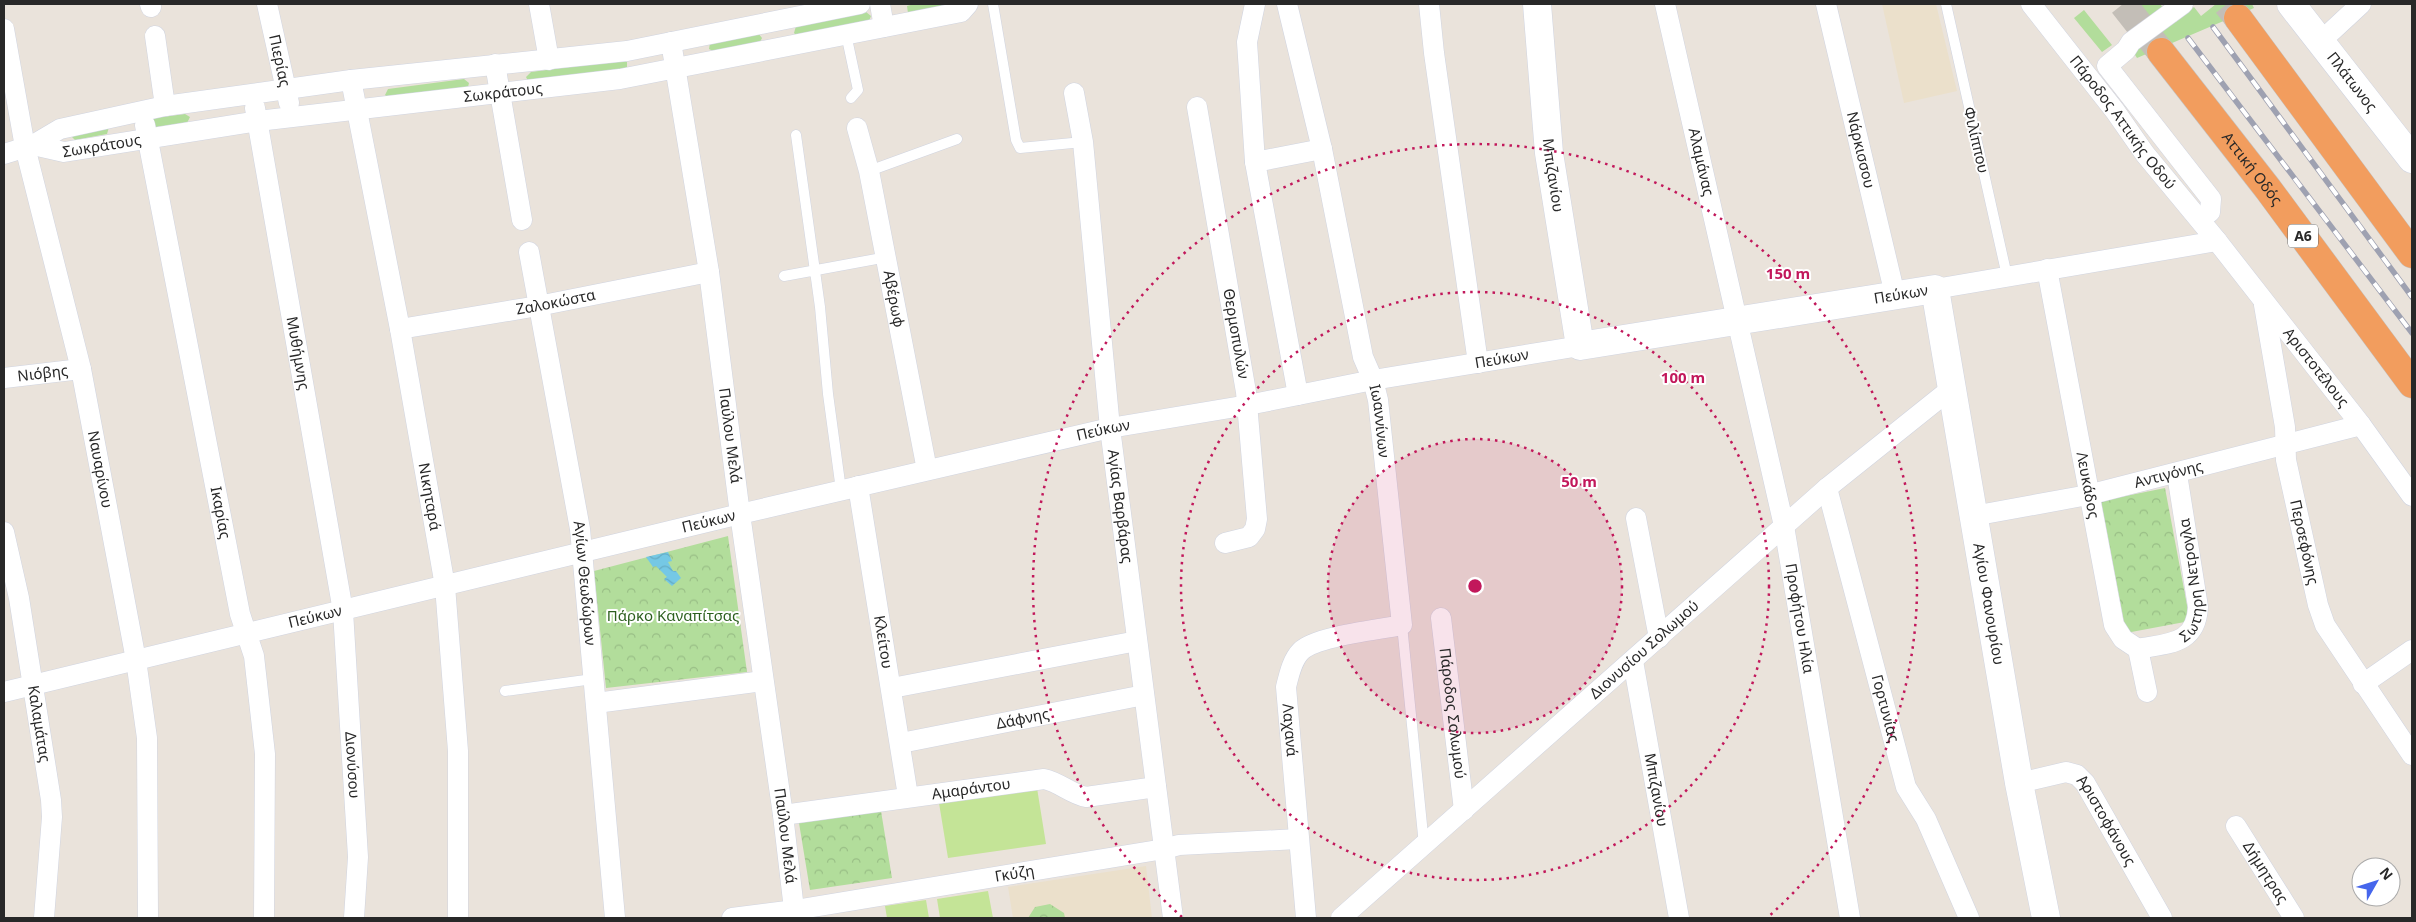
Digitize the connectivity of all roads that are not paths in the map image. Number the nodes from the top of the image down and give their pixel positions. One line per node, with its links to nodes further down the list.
1 (267, 4): 32 (street, Πιερίας)
2 (539, 4): 28 (street)
3 (860, 4): 19 (street, Σωκράτους)
4 (880, 4): 20 (street)
5 (968, 4): 20 (street, Σωκράτους)
6 (993, 4): 47 (lane)
7 (1255, 4): 52 (street)
8 (1287, 4): 49 (street, Ιωαννίνων)
9 (1429, 4): 72 (street)
10 (1537, 4): 71 (street, Μπιζανίου)
11 (1665, 4): 69 (street, Αλαμάνας)
12 (1826, 4): 66 (street, Νάρκισσου)
13 (1946, 4): 64 (lane, Φιλίππου)
14 (2031, 4): 55 (street, Πάροδος Αττικής Οδού)
15 (2183, 4): 55 (street)
16 (2291, 4): 25 (street, Πλάτωνος)
17 (2361, 4): 25 (street)
18 (2238, 18): 58 (highway)
19 (777, 20): 24 (street, Σωκράτους); 26 (street)
20 (884, 27): 22 (street, Σωκράτους)
21 (4, 29): 48 (street, Ναυαρίνου)
22 (846, 34): 26 (street, Σωκράτους); 36 (lane)
23 (155, 36): 37 (street)
24 (671, 42): 28 (street, Σωκράτους); 30 (street, Παύλου Μελά)
25 (2320, 42): 51 (street, Πλάτωνος)
26 (781, 48): 30 (street, Σωκράτους)
27 (2161, 52): 76 (highway, Αττική Οδός / Α6)
28 (549, 60): 29 (street, Σωκράτους)
29 (495, 64): 31 (street, Σωκράτους); 33 (street)
30 (676, 68): 33 (street, Σωκράτους); 62 (street, Παύλου Μελά)
31 (351, 80): 32 (street, Σωκράτους); 40 (street, Νικηταρά)
32 (286, 90): 35 (street, Σωκράτους); 41 (street, Πιερίας)
33 (500, 93): 40 (street, Σωκράτους); 54 (street)
34 (1074, 93): 47 (street, Αγίας Βαρβάρας)
35 (252, 94): 37 (street, Σωκράτους); 42 (street, Μυθήμνης)
36 (851, 98)
37 (165, 106): 39 (street, Σωκράτους)
38 (1197, 107): 79 (street, Θερμοπυλών)
39 (142, 111): 45 (street, Ικαρίας); 48 (street, Σωκράτους)
40 (356, 111): 41 (street, Σωκράτους); 70 (street, Νικηταρά)
41 (291, 117): 42 (street, Σωκράτους)
42 (258, 121): 45 (street, Σωκράτους); 97 (street, Μυθήμνης)
43 (857, 128): 53 (street, Αβέρωφ)
44 (796, 135): 61 (lane)
45 (148, 137): 48 (street, Σωκράτους); 100 (street, Ικαρίας)
46 (957, 139): 53 (lane)
47 (1083, 142): 81 (street, Αγίας Βαρβάρας)
48 (29, 146): 50 (street, Σωκράτους); 73 (street, Ναυαρίνου)
49 (1322, 149): 52 (street); 75 (street, Ιωαννίνων)
50 (4, 154)
51 (2412, 159)
52 (1255, 162): 78 (street)
53 (869, 171): 59 (street, Αβέρωφ)
54 (522, 220)
55 (2200, 220): 56 (street, Πάροδος Αττικής Οδού)
56 (2217, 241): 60 (street, Πεύκων); 67 (street, Αριστοτέλους)
57 (529, 252): 68 (street, Αγίων Θεωδώρων)
58 (2412, 254)
59 (887, 257): 61 (lane); 83 (street, Αβέρωφ)
60 (2047, 269): 64 (street, Πεύκων); 87 (street, Λευκάδος)
61 (815, 271): 63 (lane); 85 (lane)
62 (708, 272): 68 (street, Ζαλοκώστα); 89 (street, Παύλου Μελά)
63 (784, 276)
64 (2007, 276): 65 (street, Πεύκων)
65 (1935, 289): 66 (street, Πεύκων); 77 (street, Αγίου Φανουρίου)
66 (1895, 295): 69 (street, Πεύκων)
67 (2264, 303): 80 (street, Αριστοτέλους); 82 (street, Περσεφόνης)
68 (538, 306): 70 (street, Ζαλοκώστα); 95 (street, Αγίων Θεωδώρων)
69 (1738, 321): 71 (street, Πεύκων); 92 (street, Προφήτου Ηλία)
70 (400, 329): 96 (street, Νικηταρά)
71 (1580, 346): 72 (street, Πεύκων)
72 (1478, 363): 75 (street, Πεύκων)
73 (81, 369): 74 (street, Νιόβης); 105 (street, Ναυαρίνου)
74 (4, 378)
75 (1373, 380): 78 (street, Πεύκων); 99 (street, Ιωαννίνων)
76 (2412, 384)
77 (1952, 388): 86 (street, Διονυσίου Σολωμού); 90 (street, Αγίου Φανουρίου)
78 (1298, 395): 79 (street, Πεύκων)
79 (1248, 406): 81 (street, Πεύκων); 94 (street, Θερμοπυλών)
80 (2361, 424): 82 (street, Αντιγόνης); 88 (street, Αριστοτέλους)
81 (1110, 428): 83 (street, Πεύκων); 102 (street, Αγίας Βαρβάρας)
82 (2284, 446): 84 (street, Αντιγόνης); 109 (street, Περσεφόνης)
83 (927, 470): 85 (street, Πεύκων)
84 (2177, 474): 87 (street, Αντιγόνης); 103 (street, Σωτηρη Νετρογλα)
85 (849, 488): 89 (street, Πεύκων); 111 (street, Κλείτου)
86 (1827, 488): 92 (street, Διονυσίου Σολωμού); 141 (street, Γορτυνίας)
87 (2088, 495): 90 (street, Αντιγόνης); 103 (street, Λευκάδος)
88 (2412, 496)
89 (740, 514): 95 (street, Πεύκων); 108 (street, Παύλου Μελά)
90 (1973, 516): 119 (street, Αγίου Φανουρίου)
91 (1636, 518): 101 (street)
92 (1784, 526): 101 (street, Διονυσίου Σολωμού); 140 (street, Προφήτου Ηλία)
93 (4, 532): 110 (street, Καλαμάτας)
94 (1225, 543)
95 (581, 552): 96 (street, Πεύκων); 107 (street, Αγίων Θεωδώρων)
96 (446, 586): 97 (street, Πεύκων); 133 (street, Νικηταρά)
97 (343, 611): 100 (street, Πεύκων); 132 (street, Διονύσου)
98 (1441, 618): 122 (street, Πάροδος Σολωμού)
99 (1402, 625): 125 (street, Λαχανά); 126 (lane, Ιωαννίνων)
100 (245, 634): 105 (street, Πεύκων); 131 (street, Ικαρίας)
101 (1659, 638): 106 (street, Διονυσίου Σολωμού)
102 (1137, 641): 111 (street); 115 (street, Αγίας Βαρβάρας)
103 (2138, 649): 114 (street)
104 (2412, 650): 109 (street)
105 (136, 660): 110 (street, Πεύκων); 130 (street, Ναυαρίνου)
106 (1633, 661): 122 (street, Διονυσίου Σολωμού); 139 (street, Μπιζανίου)
107 (593, 679): 112 (lane); 116 (street, Αγίων Θεωδώρων)
108 (763, 681): 116 (street); 123 (street, Παύλου Μελά)
109 (2363, 684): 118 (street, Περσεφόνης)
110 (32, 686): 113 (street, Πεύκων); 129 (street, Καλαμάτας)
111 (892, 688): 117 (street, Κλείτου)
112 (505, 691)
113 (4, 692)
114 (2147, 692)
115 (1144, 695): 117 (street, Δάφνης); 120 (street, Αγίας Βαρβάρας)
116 (596, 703): 134 (street, Αγίων Θεωδώρων)
117 (901, 743): 121 (street, Κλείτου)
118 (2412, 755)
119 (2019, 783): 142 (street, Αγίου Φανουρίου); 143 (street, Αριστοφάνους)
120 (1156, 787): 121 (street, Αμαράντου); 127 (street, Αγίας Βαρβάρας)
121 (908, 796): 123 (street, Αμαράντου)
122 (1464, 810): 126 (street, Διονυσίου Σολωμού)
123 (784, 815): 128 (street, Παύλου Μελά)
124 (2236, 826): 144 (street, Δήμητρας)
125 (1298, 839): 127 (street, Γκύζη); 137 (street, Λαχανά)
126 (1424, 845): 138 (street, Διονυσίου Σολωμού)
127 (1164, 849): 128 (street, Γκύζη); 136 (street, Αγίας Βαρβάρας)
128 (795, 914): 135 (street, Γκύζη)
129 (44, 918)
130 (148, 918)
131 (264, 918)
132 (354, 918)
133 (458, 918)
134 (615, 918)
135 (732, 918)
136 (1173, 918)
137 (1306, 918)
138 (1342, 918)
139 (1679, 918)
140 (1850, 918)
141 (1969, 918)
142 (2046, 918)
143 (2162, 918)
144 (2294, 918)

